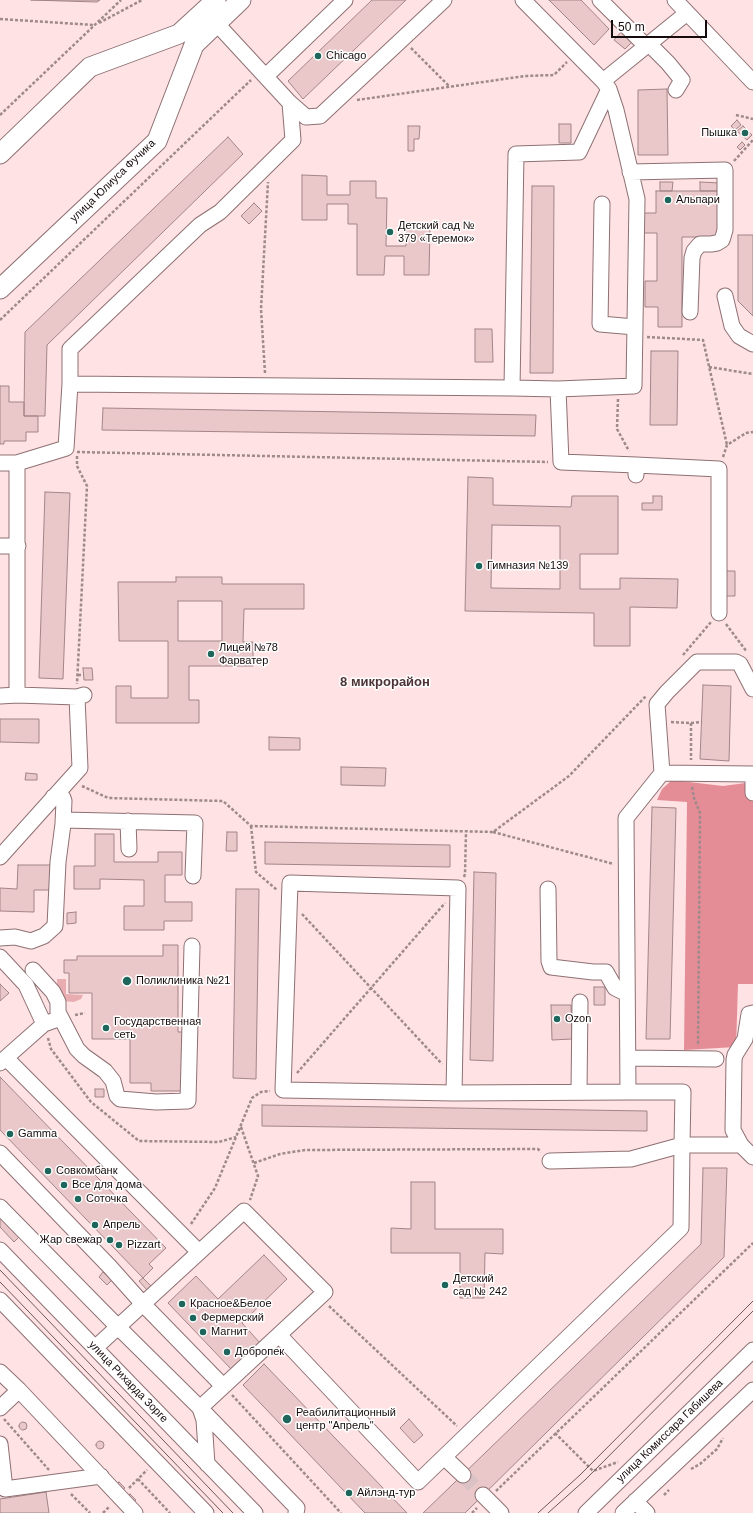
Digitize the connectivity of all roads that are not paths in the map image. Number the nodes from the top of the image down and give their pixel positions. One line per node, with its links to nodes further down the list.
1 (216, 0): 16 (main road)
2 (241, 0): 9 (main road, улица Юлиуса Фучика)
3 (345, 0): 11 (street)
4 (444, 0): 15 (street)
5 (523, 0): 13 (street)
6 (600, 0): 10 (street)
7 (675, 0): 8 (street)
8 (687, 13): 10 (street); 12 (street)
9 (217, 24): 11 (street); 19 (main road, улица Юлиуса Фучика)
10 (648, 45): 13 (street); 14 (street)
11 (263, 73): 15 (street)
12 (753, 82)
13 (606, 85): 17 (street); 25 (street)
14 (676, 90)
15 (290, 103): 24 (street)
16 (0, 154)
17 (630, 172): 21 (street); 22 (street)
18 (602, 204): 22 (street)
19 (0, 289)
20 (725, 296): 23 (street)
21 (690, 312)
22 (635, 332): 26 (street)
23 (753, 344)
24 (70, 384): 25 (street); 28 (street)
25 (512, 388): 26 (street)
26 (558, 389): 31 (street)
27 (0, 463): 28 (street)
28 (17, 463): 30 (street)
29 (0, 546): 30 (street)
30 (18, 546): 33 (street)
31 (719, 613)
32 (753, 689): 35 (street)
33 (18, 695): 34 (street); 38 (street)
34 (0, 696)
35 (662, 773): 36 (street); 49 (street)
36 (753, 774): 37 (street)
37 (753, 792)
38 (53, 797): 39 (street); 42 (street)
39 (63, 820): 40 (street); 45 (street)
40 (128, 821): 41 (street); 43 (street)
41 (129, 849)
42 (0, 857)
43 (193, 876)
44 (548, 889): 49 (street)
45 (0, 938)
46 (192, 946): 52 (street)
47 (0, 957): 53 (street)
48 (33, 970): 52 (street)
49 (627, 994): 55 (street)
50 (580, 1002): 59 (street)
51 (753, 1013): 54 (street)
52 (61, 1018): 53 (street)
53 (44, 1024): 57 (street)
54 (749, 1039): 62 (street)
55 (628, 1058): 56 (street); 60 (street)
56 (716, 1059)
57 (3, 1061): 68 (street)
58 (454, 1085): 58 (street); 59 (street)
59 (579, 1092): 60 (street)
60 (628, 1092): 61 (street)
61 (682, 1145): 62 (street); 65 (street); 82 (street)
62 (741, 1146): 64 (street)
63 (0, 1153): 70 (street)
64 (753, 1157)
65 (550, 1161)
66 (0, 1207): 71 (street)
67 (0, 1250): 73 (street, улица Рихарда Зорге)
68 (199, 1252): 70 (street); 72 (street)
69 (0, 1300): 89 (street)
70 (143, 1304): 71 (street); 76 (street)
71 (118, 1327): 73 (street); 80 (street)
72 (279, 1335): 76 (street); 82 (street)
73 (95, 1348): 83 (street, улица Рихарда Зорге)
74 (753, 1350): 93 (street, улица Комиссара Габишева)
75 (0, 1372): 77 (street)
76 (223, 1386): 80 (street)
77 (19, 1390): 79 (street); 85 (street)
78 (750, 1399): 87 (street)
79 (0, 1408)
80 (200, 1408): 83 (street); 91 (street)
81 (0, 1444): 85 (street)
82 (444, 1457): 84 (street)
83 (207, 1464): 90 (street, улица Рихарда Зорге)
84 (463, 1475)
85 (101, 1476): 88 (street)
86 (485, 1497): 92 (street)
87 (635, 1501): 94 (street); 95 (street)
88 (135, 1513)
89 (206, 1513)
90 (255, 1513)
91 (296, 1513)
92 (501, 1513)
93 (586, 1513)
94 (623, 1513)
95 (647, 1513)

